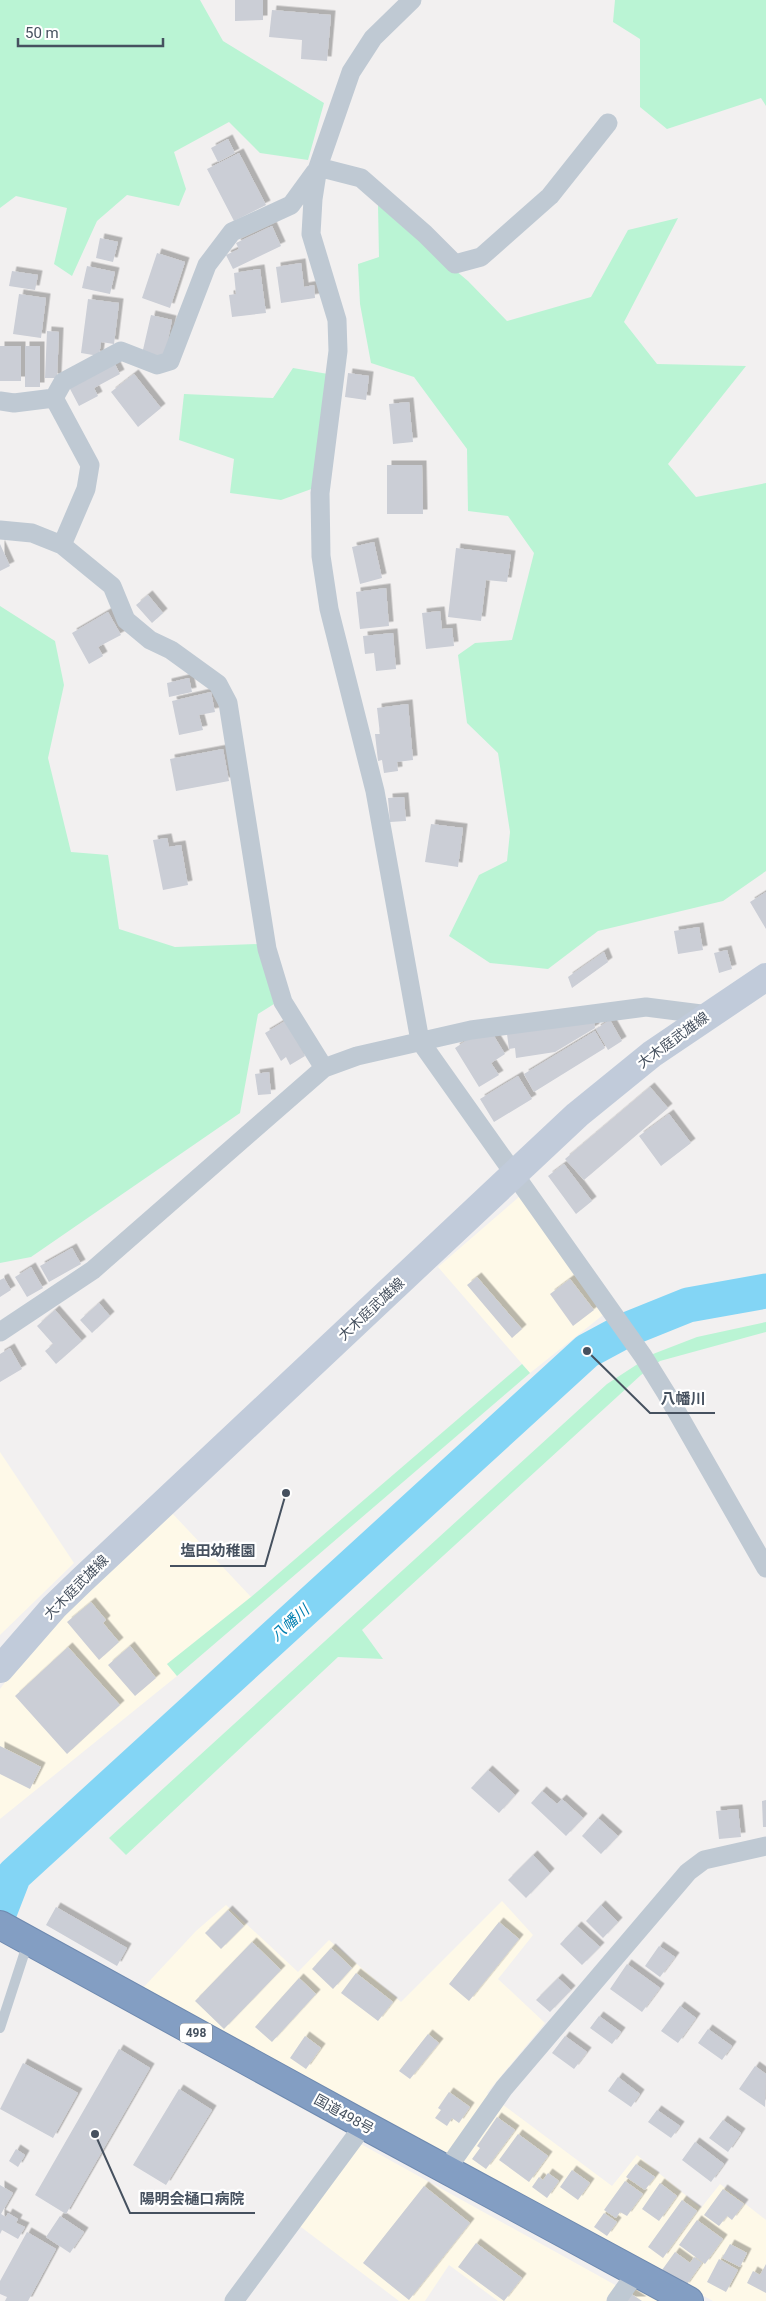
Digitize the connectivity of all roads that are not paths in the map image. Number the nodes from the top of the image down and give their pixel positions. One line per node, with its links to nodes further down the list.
1 (412, 0): 3 (street)
2 (608, 122): 3 (street)
3 (318, 167): 4 (street); 10 (street)
4 (54, 398): 5 (street); 7 (street)
5 (0, 401)
6 (0, 530): 7 (street)
7 (62, 545): 11 (street)
8 (766, 977): 9 (main road, 大木庭武雄線)
9 (709, 1015): 10 (street); 12 (main road, 大木庭武雄線)
10 (420, 1041): 11 (street); 12 (street)
11 (324, 1068): 13 (street)
12 (515, 1174): 14 (street); 15 (main road, 大木庭武雄線)
13 (0, 1332)
14 (766, 1568)
15 (0, 1669)
16 (766, 1846): 21 (street)
17 (0, 1925): 18 (highway, 国道498号 / 498)
18 (28, 1941): 19 (lane); 20 (highway, 国道498号 / 498)
19 (0, 2028)
20 (364, 2125): 21 (highway, 国道498号 / 498); 23 (street)
21 (447, 2169): 22 (highway, 国道498号 / 498)
22 (636, 2273): 24 (street); 25 (highway, 国道498号 / 498)
23 (234, 2301)
24 (616, 2301)
25 (689, 2301)

